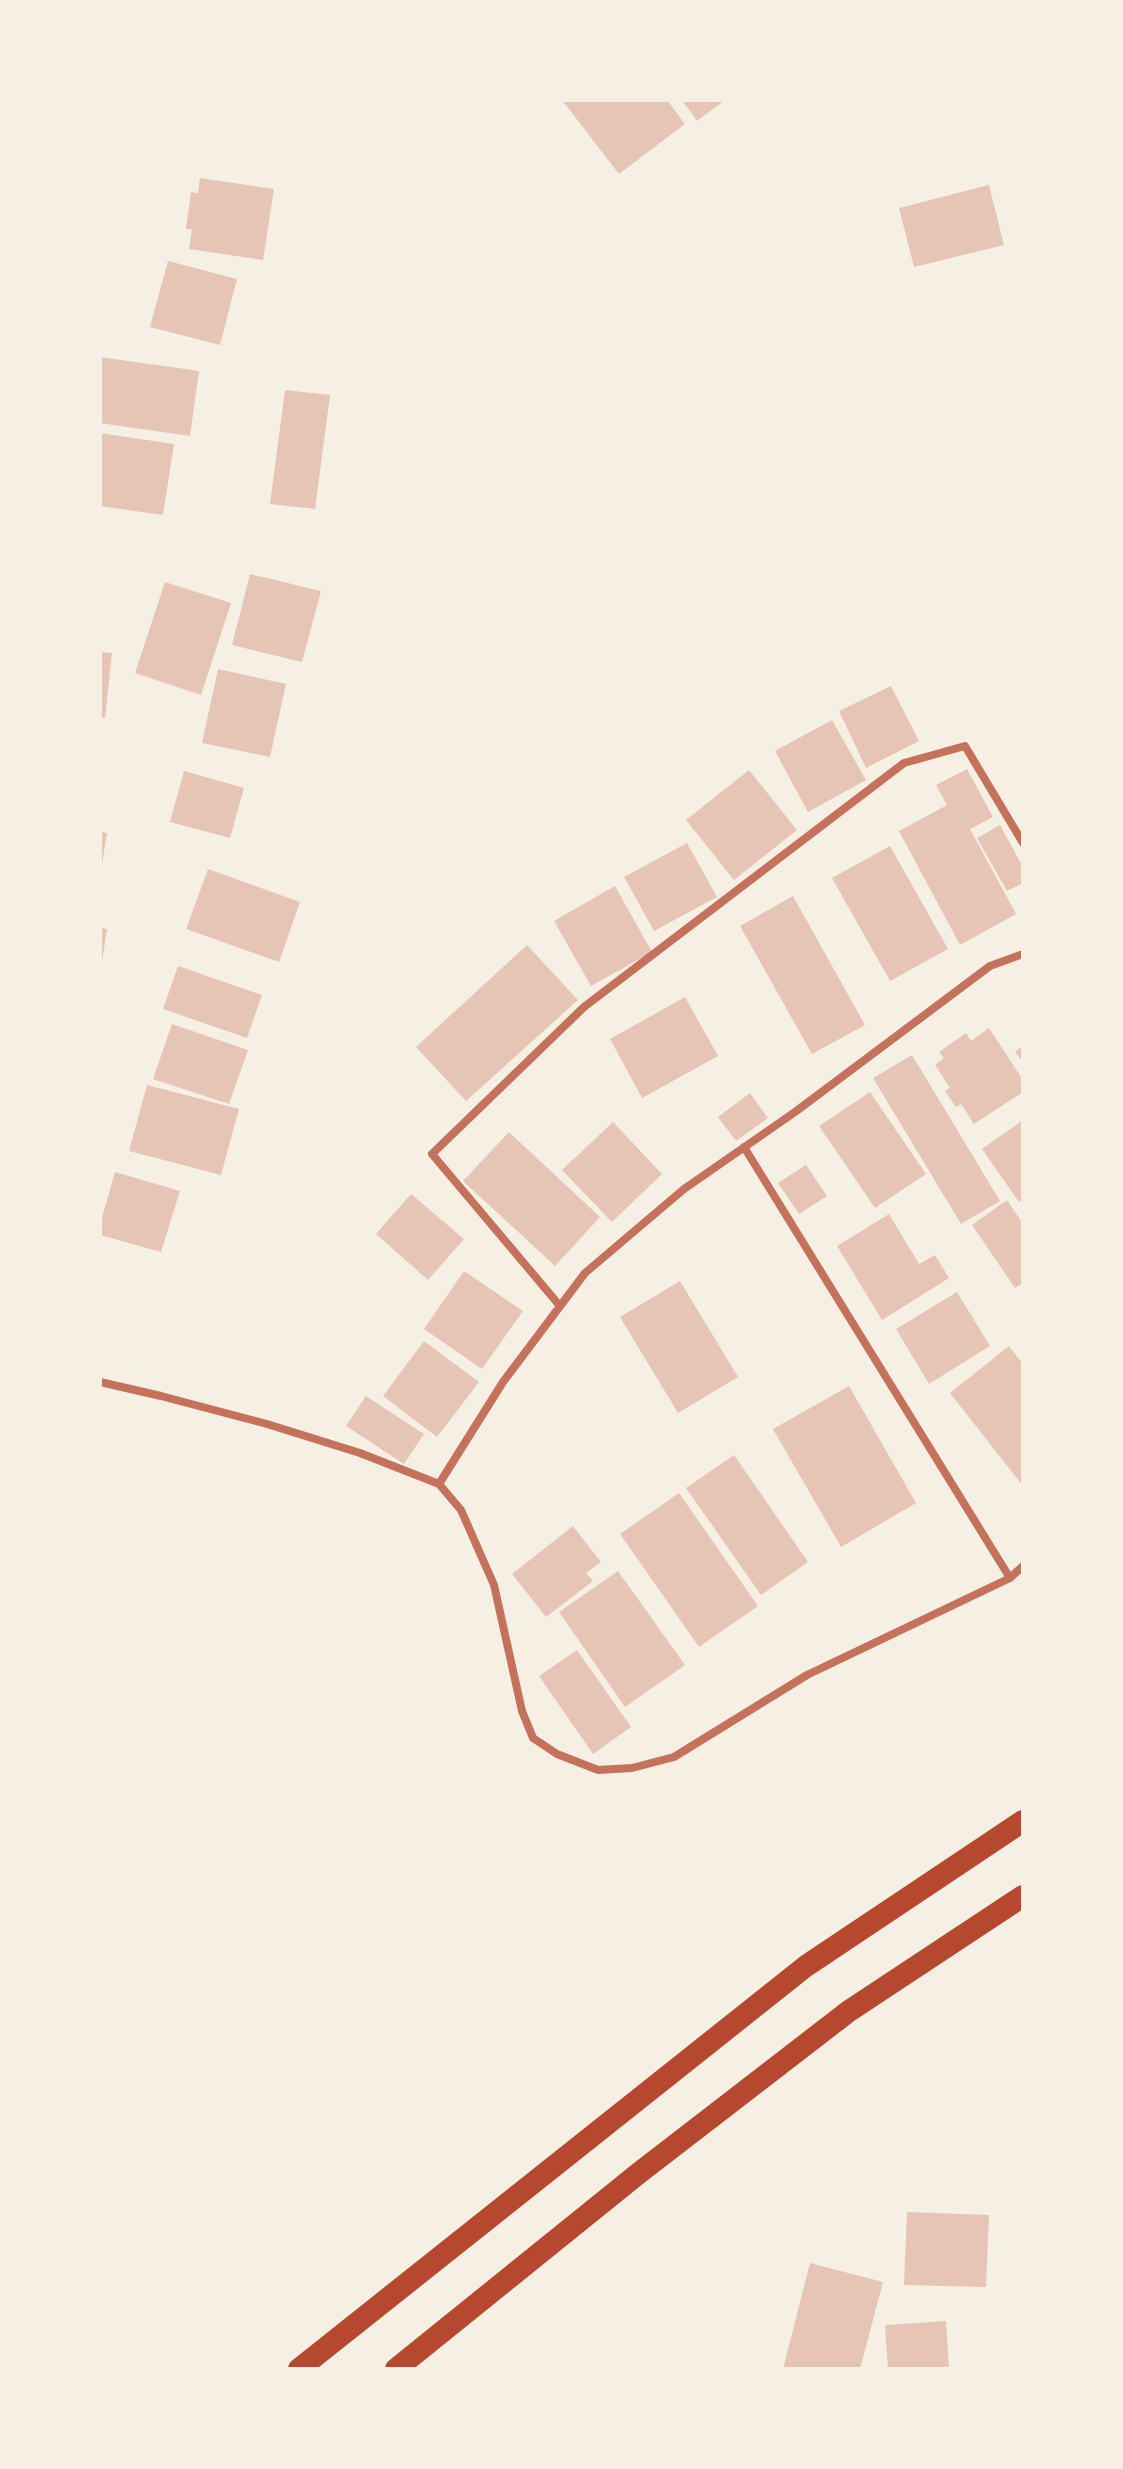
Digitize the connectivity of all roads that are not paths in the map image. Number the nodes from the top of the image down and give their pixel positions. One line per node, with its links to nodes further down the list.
1 (1023, 843): 4 (street)
2 (1023, 954): 3 (street)
3 (744, 1147): 4 (street); 8 (street)
4 (560, 1306): 6 (street)
5 (100, 1382): 6 (street)
6 (439, 1484): 8 (street)
7 (1023, 1566): 8 (street)
8 (1010, 1578)
9 (1023, 1821): 11 (highway)
10 (1023, 1896): 12 (highway)
11 (299, 2369)
12 (396, 2369)

